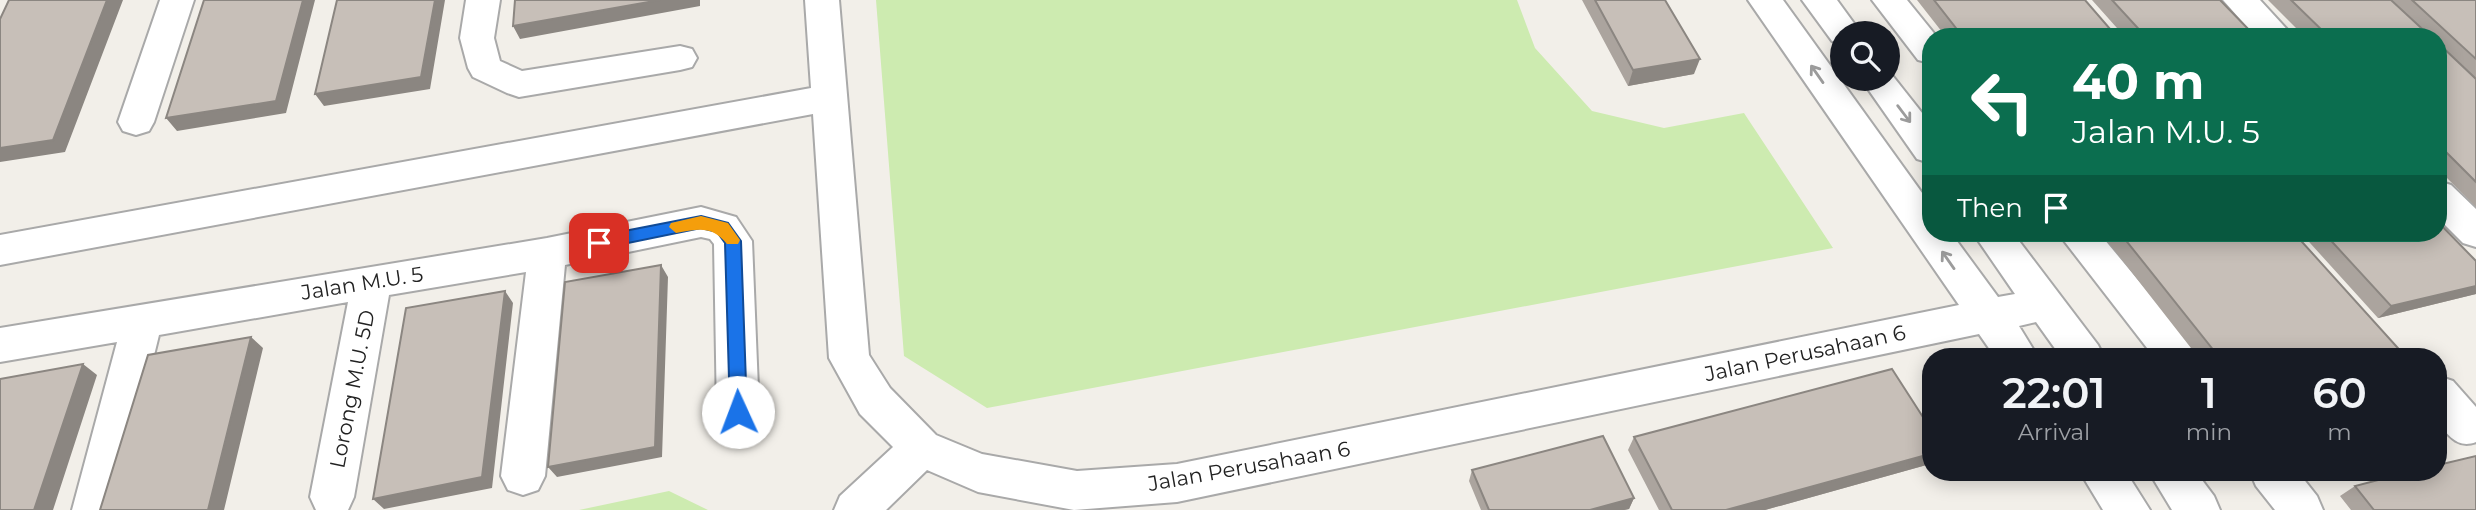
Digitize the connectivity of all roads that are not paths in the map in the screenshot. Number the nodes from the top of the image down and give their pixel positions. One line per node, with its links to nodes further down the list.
1 (177, 0): 14 (street)
2 (483, 0): 11 (street)
3 (822, 0): 13 (street, Jalan Perusahaan 6)
4 (1765, 0): 17 (street, one-way to 4)
5 (1819, 0): 8 (street)
6 (1889, 0): 10 (street)
7 (2240, 0): 9 (street)
8 (1835, 21)
9 (2268, 28)
10 (1922, 41)
11 (680, 58)
12 (1887, 91): 15 (street, one-way to 15)
13 (830, 98): 22 (street); 35 (street, Jalan Perusahaan 6)
14 (136, 122)
15 (1922, 138)
16 (2447, 204): 18 (street)
17 (1922, 222)
18 (2476, 232)
19 (1936, 242): 26 (street, one-way to 19)
20 (1999, 242): 25 (street)
21 (2084, 242): 31 (street)
22 (0, 250)
23 (547, 253): 24 (street, Jalan M.U. 5); 33 (street, Jalan M.U. 5); 36 (street)
24 (372, 281): 27 (street, Jalan M.U. 5); 40 (street, Lorong M.U. 5D)
25 (2045, 304): 26 (street, Jalan Perusahaan 6); 30 (street)
26 (1988, 316): 29 (street); 35 (street, Jalan Perusahaan 6)
27 (143, 320): 28 (street, Jalan M.U. 5); 41 (street)
28 (0, 345)
29 (2011, 348)
30 (2077, 348)
31 (2171, 348)
32 (2447, 408): 34 (street)
33 (738, 412)
34 (2460, 428)
35 (921, 448): 42 (street)
36 (523, 477)
37 (2107, 481): 43 (street)
38 (2177, 481): 44 (street)
39 (2278, 481): 45 (street)
40 (332, 497)
41 (93, 510)
42 (856, 510)
43 (2128, 510)
44 (2198, 510)
45 (2301, 510)

